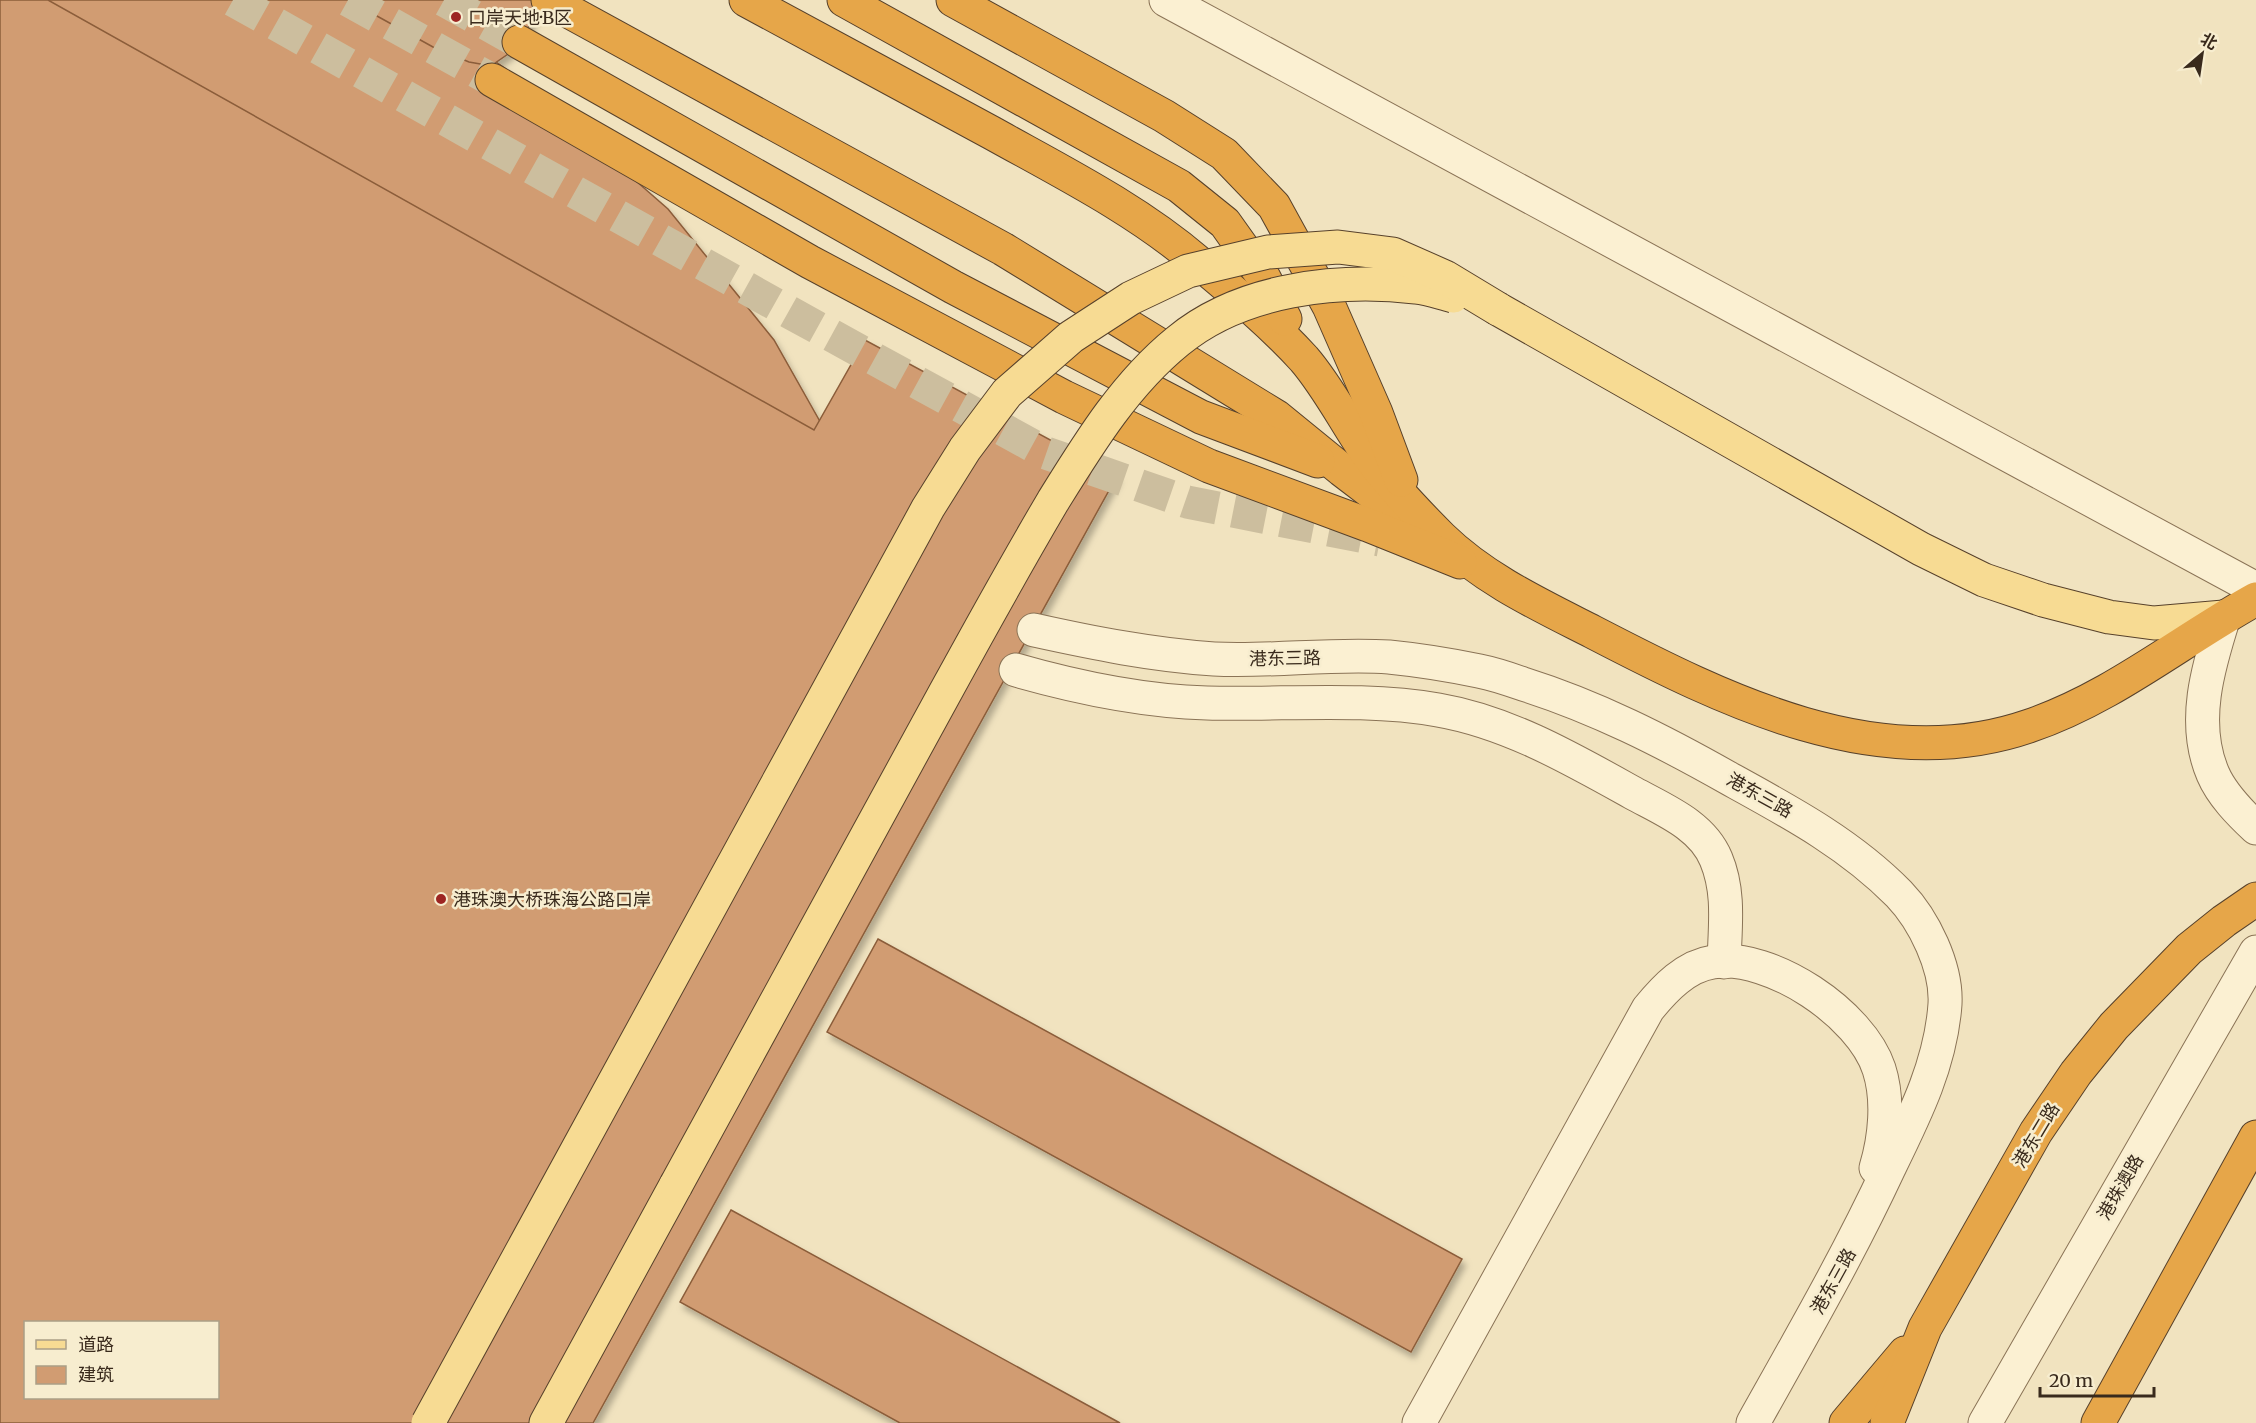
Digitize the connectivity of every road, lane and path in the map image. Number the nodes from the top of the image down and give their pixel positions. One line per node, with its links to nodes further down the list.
1 (548, 0): 10 (highway)
2 (746, 0): 9 (highway)
3 (844, 0): 9 (highway)
4 (953, 0): 11 (highway)
5 (1166, 0): 13 (street)
6 (519, 42): 10 (highway)
7 (492, 80): 12 (highway)
8 (1498, 309): 15 (main road); 25 (main road, bridge); 26 (main road, bridge)
9 (1306, 361): 11 (highway)
10 (1342, 471): 12 (highway)
11 (1410, 504): 12 (highway)
12 (1478, 569): 15 (highway)
13 (2256, 589)
14 (2256, 599): 15 (highway)
15 (2224, 616): 18 (street)
16 (1034, 630): 23 (street, 港东三路)
17 (1016, 670): 21 (street)
18 (2256, 828)
19 (2256, 898): 24 (highway, 港东二路)
20 (2256, 952): 31 (street, 港珠澳路)
21 (1724, 962): 23 (street); 27 (street)
22 (2256, 1137): 32 (highway)
23 (1856, 1240): 28 (street, 港东三路)
24 (1925, 1328): 29 (highway); 30 (highway, 港东二路)
25 (428, 1423)
26 (546, 1423)
27 (1419, 1423)
28 (1753, 1423)
29 (1846, 1423)
30 (1887, 1423)
31 (1985, 1423)
32 (2098, 1423)

